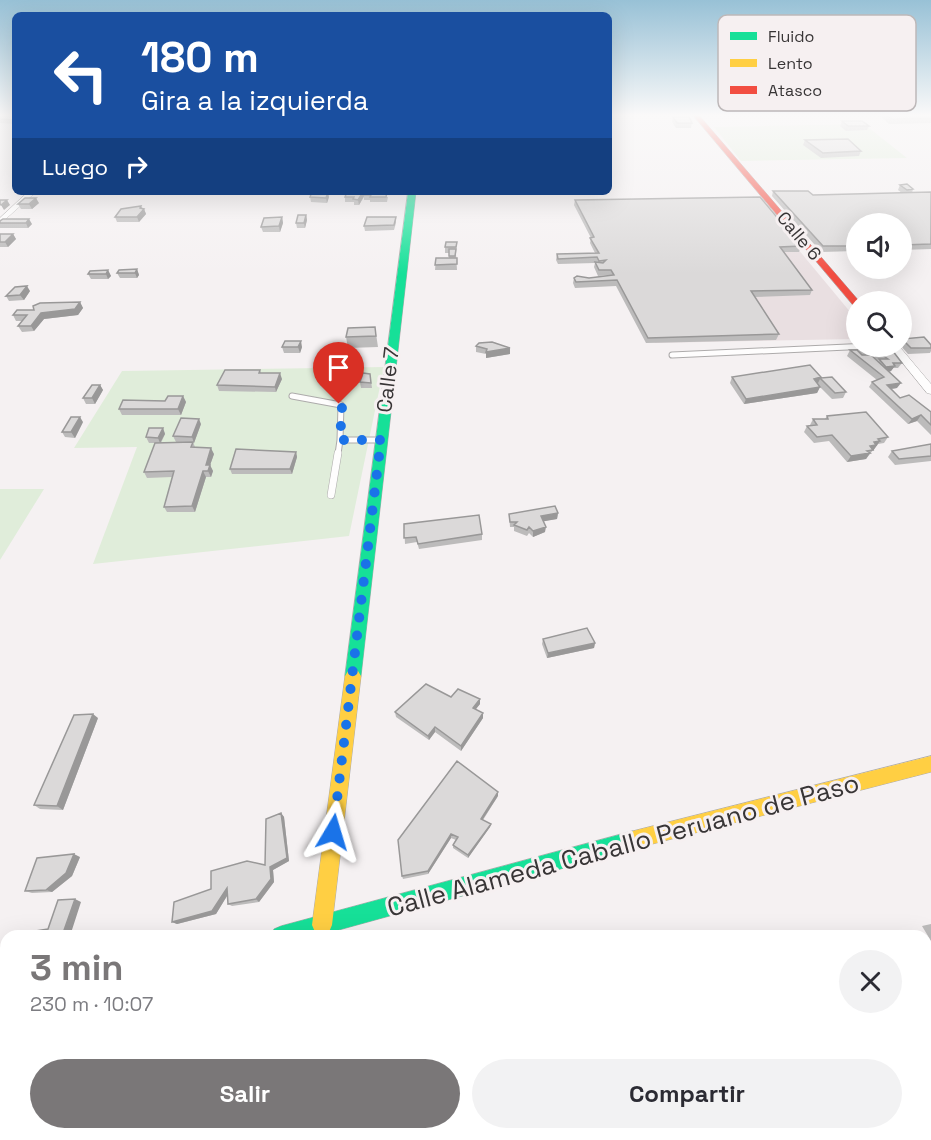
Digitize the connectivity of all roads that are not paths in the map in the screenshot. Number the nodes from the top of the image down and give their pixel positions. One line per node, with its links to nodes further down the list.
1 (740, 167): 5 (street, Calle 6)
2 (29, 195): 4 (street)
3 (412, 195): 12 (street, Calle 7)
4 (0, 222)
5 (846, 291)
6 (846, 347): 7 (lane)
7 (672, 355)
8 (902, 357): 9 (street)
9 (931, 391)
10 (292, 396): 11 (lane)
11 (340, 440): 12 (lane); 13 (lane)
12 (381, 440): 15 (street, Calle 7)
13 (330, 495)
14 (931, 764): 15 (street, Calle Alameda Caballo Peruano de Paso)
15 (322, 925): 16 (street, Calle Alameda Caballo Peruano de Paso)
16 (303, 930)

